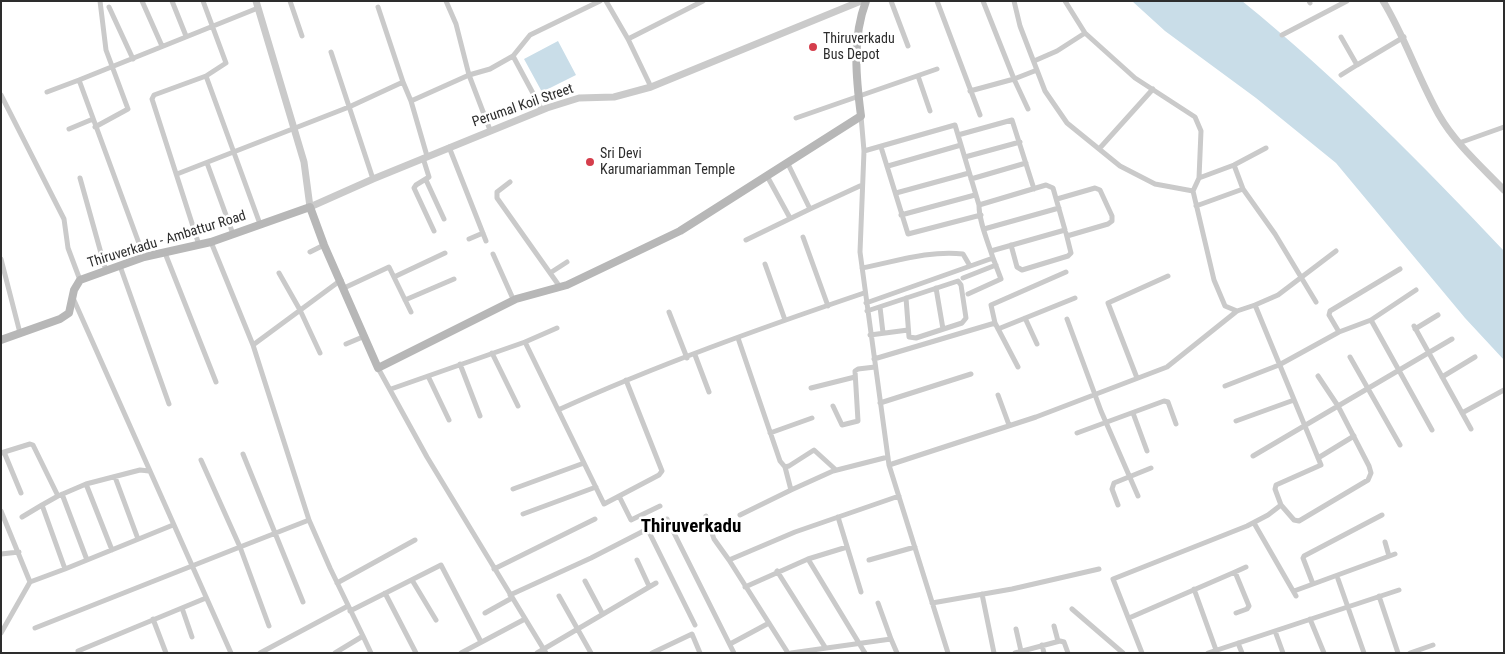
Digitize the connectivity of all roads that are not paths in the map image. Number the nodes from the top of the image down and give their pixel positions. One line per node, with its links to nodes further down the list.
1 (100, 1): 37 (street)
2 (142, 1): 30 (street)
3 (172, 1): 25 (street)
4 (203, 1): 22 (street)
5 (290, 1): 26 (street)
6 (446, 1): 40 (street)
7 (600, 1): 33 (street)
8 (606, 1): 29 (street)
9 (703, 1): 29 (street)
10 (861, 1): 47 (street, Perumal Koil Street)
11 (866, 1): 52 (main road)
12 (892, 1): 31 (street)
13 (937, 1): 49 (street)
14 (983, 1): 44 (street)
15 (1014, 1): 35 (street)
16 (1065, 1): 23 (street)
17 (1347, 1): 24 (street)
18 (1383, 1): 27 (street)
19 (257, 5): 22 (street); 64 (street)
20 (109, 7): 34 (street)
21 (378, 8): 46 (street)
22 (213, 25): 25 (street); 42 (street)
23 (1085, 33): 35 (street); 48 (street)
24 (1282, 35)
25 (186, 36): 30 (street)
26 (302, 36)
27 (1404, 37): 36 (street); 69 (street)
28 (1341, 38): 36 (street)
29 (628, 39): 47 (street)
30 (162, 46): 34 (street)
31 (908, 46)
32 (331, 52): 54 (street)
33 (514, 56): 40 (street); 56 (street)
34 (133, 59): 37 (street)
35 (1034, 62): 39 (street)
36 (1357, 65): 41 (street)
37 (112, 67): 45 (street); 62 (street)
38 (937, 69): 43 (street)
39 (1037, 70): 44 (street); 74 (street)
40 (469, 75): 53 (street); 66 (street)
41 (1341, 75)
42 (206, 76): 76 (street); 85 (street)
43 (918, 76): 52 (street); 57 (street)
44 (1014, 79): 49 (street); 55 (street)
45 (79, 80): 50 (street); 61 (street)
46 (403, 82): 53 (street); 54 (street)
47 (652, 87): 56 (street, Perumal Koil Street)
48 (1153, 89): 74 (street); 88 (street)
49 (970, 91): 58 (street)
50 (47, 92)
51 (1, 95): 149 (street)
52 (858, 96): 59 (main road); 60 (street)
53 (411, 101): 77 (street)
54 (349, 107): 64 (street); 89 (street)
55 (1028, 109)
56 (542, 110): 66 (street, Perumal Koil Street)
57 (930, 111)
58 (980, 115)
59 (861, 116): 75 (street); 81 (main road)
60 (796, 118)
61 (92, 119): 62 (street); 65 (street)
62 (95, 126): 130 (street)
63 (1504, 127): 69 (street)
64 (293, 128): 76 (street); 103 (street)
65 (69, 129)
66 (490, 130): 71 (street, Perumal Koil Street)
67 (958, 135): 68 (street); 70 (street); 72 (street)
68 (1020, 142): 78 (street); 80 (street)
69 (1459, 143): 96 (street)
70 (961, 145): 78 (street); 83 (street)
71 (450, 147): 77 (street, Perumal Koil Street); 113 (street)
72 (881, 147): 75 (street); 83 (street)
73 (1266, 148): 82 (street)
74 (1099, 149): 97 (street)
75 (864, 150): 93 (street)
76 (234, 153): 79 (street); 110 (street)
77 (425, 157): 89 (street, Perumal Koil Street); 90 (street)
78 (965, 157): 84 (street)
79 (207, 163): 85 (street); 115 (street)
80 (1026, 163): 91 (street); 94 (street)
81 (788, 164): 86 (main road); 105 (street)
82 (1234, 165): 88 (street); 95 (street)
83 (888, 166): 98 (street)
84 (969, 173): 91 (street); 98 (street)
85 (178, 174): 122 (street)
86 (768, 176): 108 (street); 151 (main road)
87 (80, 178): 140 (street)
88 (1199, 178): 97 (street)
89 (373, 179): 103 (street, Perumal Koil Street)
90 (426, 180): 109 (street); 112 (street)
91 (971, 180): 99 (street)
92 (510, 182): 143 (street)
93 (862, 185): 105 (street); 138 (street)
94 (1034, 188): 100 (street); 101 (street)
95 (1243, 189): 102 (street); 146 (street)
96 (1504, 190)
97 (1193, 191): 102 (street)
98 (896, 193): 106 (street)
99 (975, 195): 101 (street); 106 (street)
100 (1057, 199): 104 (street); 114 (street)
101 (979, 205): 107 (street)
102 (1196, 206): 170 (street)
103 (310, 207): 110 (main road, Thiruverkadu - Ambattur Road); 121 (main road)
104 (1059, 208): 111 (street); 114 (street)
105 (810, 209): 108 (street)
106 (901, 215): 107 (street)
107 (981, 215): 111 (street)
108 (790, 218): 118 (street)
109 (444, 219)
110 (260, 224): 115 (main road, Thiruverkadu - Ambattur Road)
111 (984, 229): 124 (street)
112 (434, 231)
113 (483, 233): 117 (street); 119 (street)
114 (1066, 233): 123 (street); 123 (street)
115 (233, 234): 120 (main road, Thiruverkadu - Ambattur Road)
116 (804, 237): 164 (street)
117 (470, 239)
118 (746, 240)
119 (486, 241)
120 (211, 242): 122 (main road, Thiruverkadu - Ambattur Road); 191 (street)
121 (324, 244): 126 (street); 150 (main road)
122 (200, 245): 127 (main road, Thiruverkadu - Ambattur Road)
123 (1011, 245): 124 (street)
124 (991, 251): 131 (street)
125 (1336, 251): 146 (street)
126 (310, 252)
127 (165, 253): 130 (main road, Thiruverkadu - Ambattur Road); 213 (street)
128 (445, 253): 145 (street)
129 (493, 254): 160 (street)
130 (144, 257): 135 (main road, Thiruverkadu - Ambattur Road)
131 (993, 258): 136 (street); 137 (street)
132 (1, 259): 181 (street)
133 (567, 262): 143 (street)
134 (765, 264): 173 (street)
135 (120, 266): 140 (main road, Thiruverkadu - Ambattur Road); 224 (street)
136 (970, 266): 138 (street); 162 (street)
137 (996, 266): 147 (street); 155 (street)
138 (862, 268): 154 (street)
139 (1400, 269): 180 (street)
140 (106, 271): 149 (main road, Thiruverkadu - Ambattur Road)
141 (1066, 272): 176 (street)
142 (279, 273): 166 (street)
143 (550, 273): 151 (street)
144 (1168, 276): 211 (street)
145 (394, 277): 150 (street); 159 (street)
146 (1300, 277): 161 (street); 163 (street)
147 (963, 278)
148 (454, 279): 159 (street)
149 (80, 280): 156 (main road, Thiruverkadu - Ambattur Road)
150 (342, 284): 166 (street); 184 (main road)
151 (560, 287): 160 (main road)
152 (936, 288): 157 (street); 178 (street); 178 (street)
153 (1416, 290): 175 (street)
154 (864, 293): 162 (street); 164 (street)
155 (968, 294)
156 (73, 297): 181 (main road, Thiruverkadu - Ambattur Road); 257 (street)
157 (906, 298): 165 (street); 179 (street)
158 (1074, 298): 172 (street)
159 (405, 300): 168 (street)
160 (514, 300): 204 (main road)
161 (1316, 302)
162 (866, 303): 167 (street)
163 (1255, 305): 170 (street); 201 (street)
164 (828, 306): 173 (street)
165 (880, 307): 167 (street); 182 (street)
166 (300, 310): 191 (street); 194 (street)
167 (867, 311): 183 (street)
168 (410, 312)
169 (669, 312): 198 (street)
170 (1237, 312): 211 (street)
171 (1438, 315): 193 (street)
172 (1025, 318): 176 (street); 190 (street)
173 (785, 320): 185 (street)
174 (1067, 320): 220 (street)
175 (1371, 320): 180 (street); 205 (street)
176 (997, 326): 199 (street); 203 (street)
177 (556, 328): 188 (street)
178 (943, 329): 179 (street)
179 (908, 330): 182 (street)
180 (1339, 332): 201 (street)
181 (20, 333): 187 (main road, Thiruverkadu - Ambattur Road)
182 (883, 333): 183 (street)
183 (870, 335): 199 (street)
184 (365, 336): 189 (street); 204 (main road)
185 (738, 338): 195 (street); 241 (street)
186 (1452, 339): 193 (street)
187 (1, 340)
188 (525, 342): 192 (street); 228 (street)
189 (346, 344)
190 (1037, 344)
191 (253, 345): 281 (street)
192 (492, 353): 200 (street); 225 (street)
193 (1429, 353): 205 (street); 210 (street)
194 (320, 354)
195 (695, 355): 198 (street); 219 (street)
196 (1350, 357): 217 (street)
197 (1475, 357): 210 (street)
198 (687, 358): 212 (street)
199 (874, 359): 202 (street)
200 (460, 364): 207 (street); 231 (street)
201 (1279, 365): 214 (street); 222 (street)
202 (875, 367): 209 (street); 223 (street)
203 (1018, 367)
204 (378, 368): 216 (street)
205 (1400, 370): 217 (street); 240 (street)
206 (972, 374): 223 (street)
207 (428, 376): 216 (street); 233 (street)
208 (1318, 376): 227 (street)
209 (855, 377): 215 (street); 226 (street)
210 (1442, 377): 230 (street)
211 (1137, 378): 220 (street)
212 (626, 380): 228 (street); 266 (street)
213 (216, 382)
214 (1225, 386)
215 (812, 388)
216 (391, 389): 306 (street)
217 (1369, 389): 227 (street); 244 (street)
218 (1504, 390): 230 (street)
219 (709, 392)
220 (1096, 394): 235 (street); 237 (street)
221 (998, 395): 237 (street)
222 (1294, 400): 234 (street); 238 (street)
223 (880, 403): 249 (street)
224 (169, 404)
225 (518, 406)
226 (833, 406)
227 (1338, 406): 238 (street); 243 (street)
228 (558, 410): 252 (street)
229 (1133, 413): 235 (street); 236 (street); 245 (street)
230 (1462, 413): 239 (street)
231 (480, 416)
232 (812, 418): 241 (street)
233 (449, 420)
234 (1236, 421)
235 (1107, 423): 242 (street); 259 (street)
236 (1176, 424)
237 (1009, 425): 253 (street)
238 (1305, 426): 248 (street); 250 (street)
239 (1471, 429)
240 (1432, 430)
241 (770, 433): 254 (street)
242 (1077, 434)
243 (1354, 436): 250 (street); 271 (street)
244 (1400, 445)
245 (1147, 452)
246 (3, 453): 264 (street); 265 (street)
247 (243, 454): 286 (street)
248 (1254, 456)
249 (888, 457): 253 (street); 256 (street)
250 (1318, 458): 271 (street)
251 (201, 460): 290 (street)
252 (584, 463): 261 (street); 262 (street)
253 (889, 465): 267 (street)
254 (785, 467): 256 (street); 263 (street)
255 (1151, 468): 259 (street)
256 (836, 470): 263 (street)
257 (149, 471): 258 (street); 284 (street)
258 (115, 476): 260 (street); 287 (street)
259 (1130, 476): 268 (street); 270 (street)
260 (86, 484): 265 (street); 293 (street)
261 (596, 487): 266 (street); 274 (street)
262 (513, 489)
263 (791, 490): 275 (street)
264 (21, 493)
265 (60, 495): 269 (street); 299 (street)
266 (619, 496): 272 (street)
267 (899, 496): 279 (street); 292 (street)
268 (1138, 496)
269 (42, 505): 278 (street); 305 (street)
270 (1118, 505)
271 (1281, 505): 283 (street)
272 (660, 506)
273 (1, 511): 282 (street)
274 (523, 514)
275 (740, 515)
276 (1382, 515): 316 (street)
277 (706, 516): 301 (street)
278 (22, 517)
279 (838, 517): 291 (street); 301 (street)
280 (595, 519): 306 (street)
281 (309, 520): 286 (street); 314 (street)
282 (3, 521): 294 (street)
283 (1254, 523): 316 (street); 338 (street)
284 (173, 525): 287 (street); 303 (street)
285 (648, 528): 326 (street); 344 (street); 359 (street)
286 (276, 532): 290 (street); 328 (street)
287 (138, 539): 293 (street)
288 (415, 540): 314 (street)
289 (1385, 542): 297 (street)
290 (240, 547): 303 (street); 345 (street)
291 (847, 547): 298 (street); 321 (street)
292 (915, 547): 302 (street); 330 (street)
293 (112, 550): 299 (street)
294 (19, 552): 295 (street); 313 (street)
295 (1, 554)
296 (1395, 554): 297 (street)
297 (1389, 556): 316 (street)
298 (808, 559): 308 (street); 357 (street)
299 (87, 560): 305 (street)
300 (637, 560): 317 (street)
301 (729, 560): 318 (street)
302 (869, 560)
303 (192, 565): 327 (street); 347 (street)
304 (1246, 567): 309 (street)
305 (65, 569): 313 (street)
306 (494, 569): 326 (street)
307 (1099, 569): 323 (street)
308 (778, 571): 318 (street); 362 (street)
309 (1235, 572): 319 (street); 337 (street)
310 (1338, 578): 331 (street)
311 (412, 580): 322 (street); 342 (street); 356 (street)
312 (585, 581): 336 (street)
313 (30, 582): 351 (street)
314 (337, 583): 333 (street)
315 (656, 583): 317 (street)
316 (1312, 584)
317 (650, 586): 336 (street)
318 (745, 587): 343 (street)
319 (1194, 589): 338 (street); 363 (street)
320 (1399, 590): 325 (street)
321 (861, 592)
322 (386, 593): 333 (street); 372 (street)
323 (982, 594): 330 (street); 383 (street)
324 (559, 596): 348 (street)
325 (1379, 596): 331 (street); 393 (street)
326 (511, 597): 335 (street); 340 (street)
327 (206, 598): 332 (street); 368 (street)
328 (303, 602)
329 (878, 603): 354 (street)
330 (932, 603): 382 (street)
331 (1347, 607): 341 (street); 392 (street)
332 (182, 608): 339 (street); 353 (street)
333 (349, 609): 352 (street); 369 (street)
334 (1072, 609): 386 (street)
335 (485, 613)
336 (602, 613): 348 (street)
337 (1236, 613)
338 (1129, 618): 387 (street)
339 (154, 619): 364 (street); 367 (street)
340 (525, 619): 356 (street); 365 (street)
341 (1310, 619): 350 (street); 391 (street)
342 (436, 620)
343 (769, 623): 359 (street); 379 (street)
344 (695, 625)
345 (269, 626)
346 (1054, 626): 355 (street)
347 (35, 628)
348 (577, 628): 365 (street); 375 (street)
349 (1016, 629): 366 (street)
350 (1275, 631): 358 (street); 390 (street)
351 (1, 633)
352 (363, 636): 370 (street); 371 (street)
353 (192, 637)
354 (891, 638): 357 (street); 381 (street)
355 (1058, 641): 360 (street); 385 (street)
356 (481, 642): 373 (street)
357 (860, 643): 362 (street); 380 (street)
358 (1238, 643): 363 (street); 389 (street)
359 (730, 644): 378 (street)
360 (1042, 645): 366 (street); 384 (street)
361 (1433, 645): 394 (street)
362 (825, 647): 379 (street)
363 (1216, 650): 388 (street)
364 (78, 651)
365 (545, 651): 374 (street)
366 (1018, 652)
367 (166, 653)
368 (231, 653)
369 (260, 653)
370 (335, 653)
371 (371, 653)
372 (416, 653)
373 (461, 653)
374 (537, 653)
375 (591, 653)
376 (652, 653): 377 (street)
377 (700, 653)
378 (734, 653)
379 (789, 653)
380 (866, 653)
381 (897, 653)
382 (948, 653)
383 (994, 653)
384 (1044, 653)
385 (1068, 653)
386 (1123, 653)
387 (1142, 653)
388 (1208, 653)
389 (1242, 653)
390 (1283, 653)
391 (1324, 653)
392 (1364, 653)
393 (1398, 653)
394 (1410, 653)

